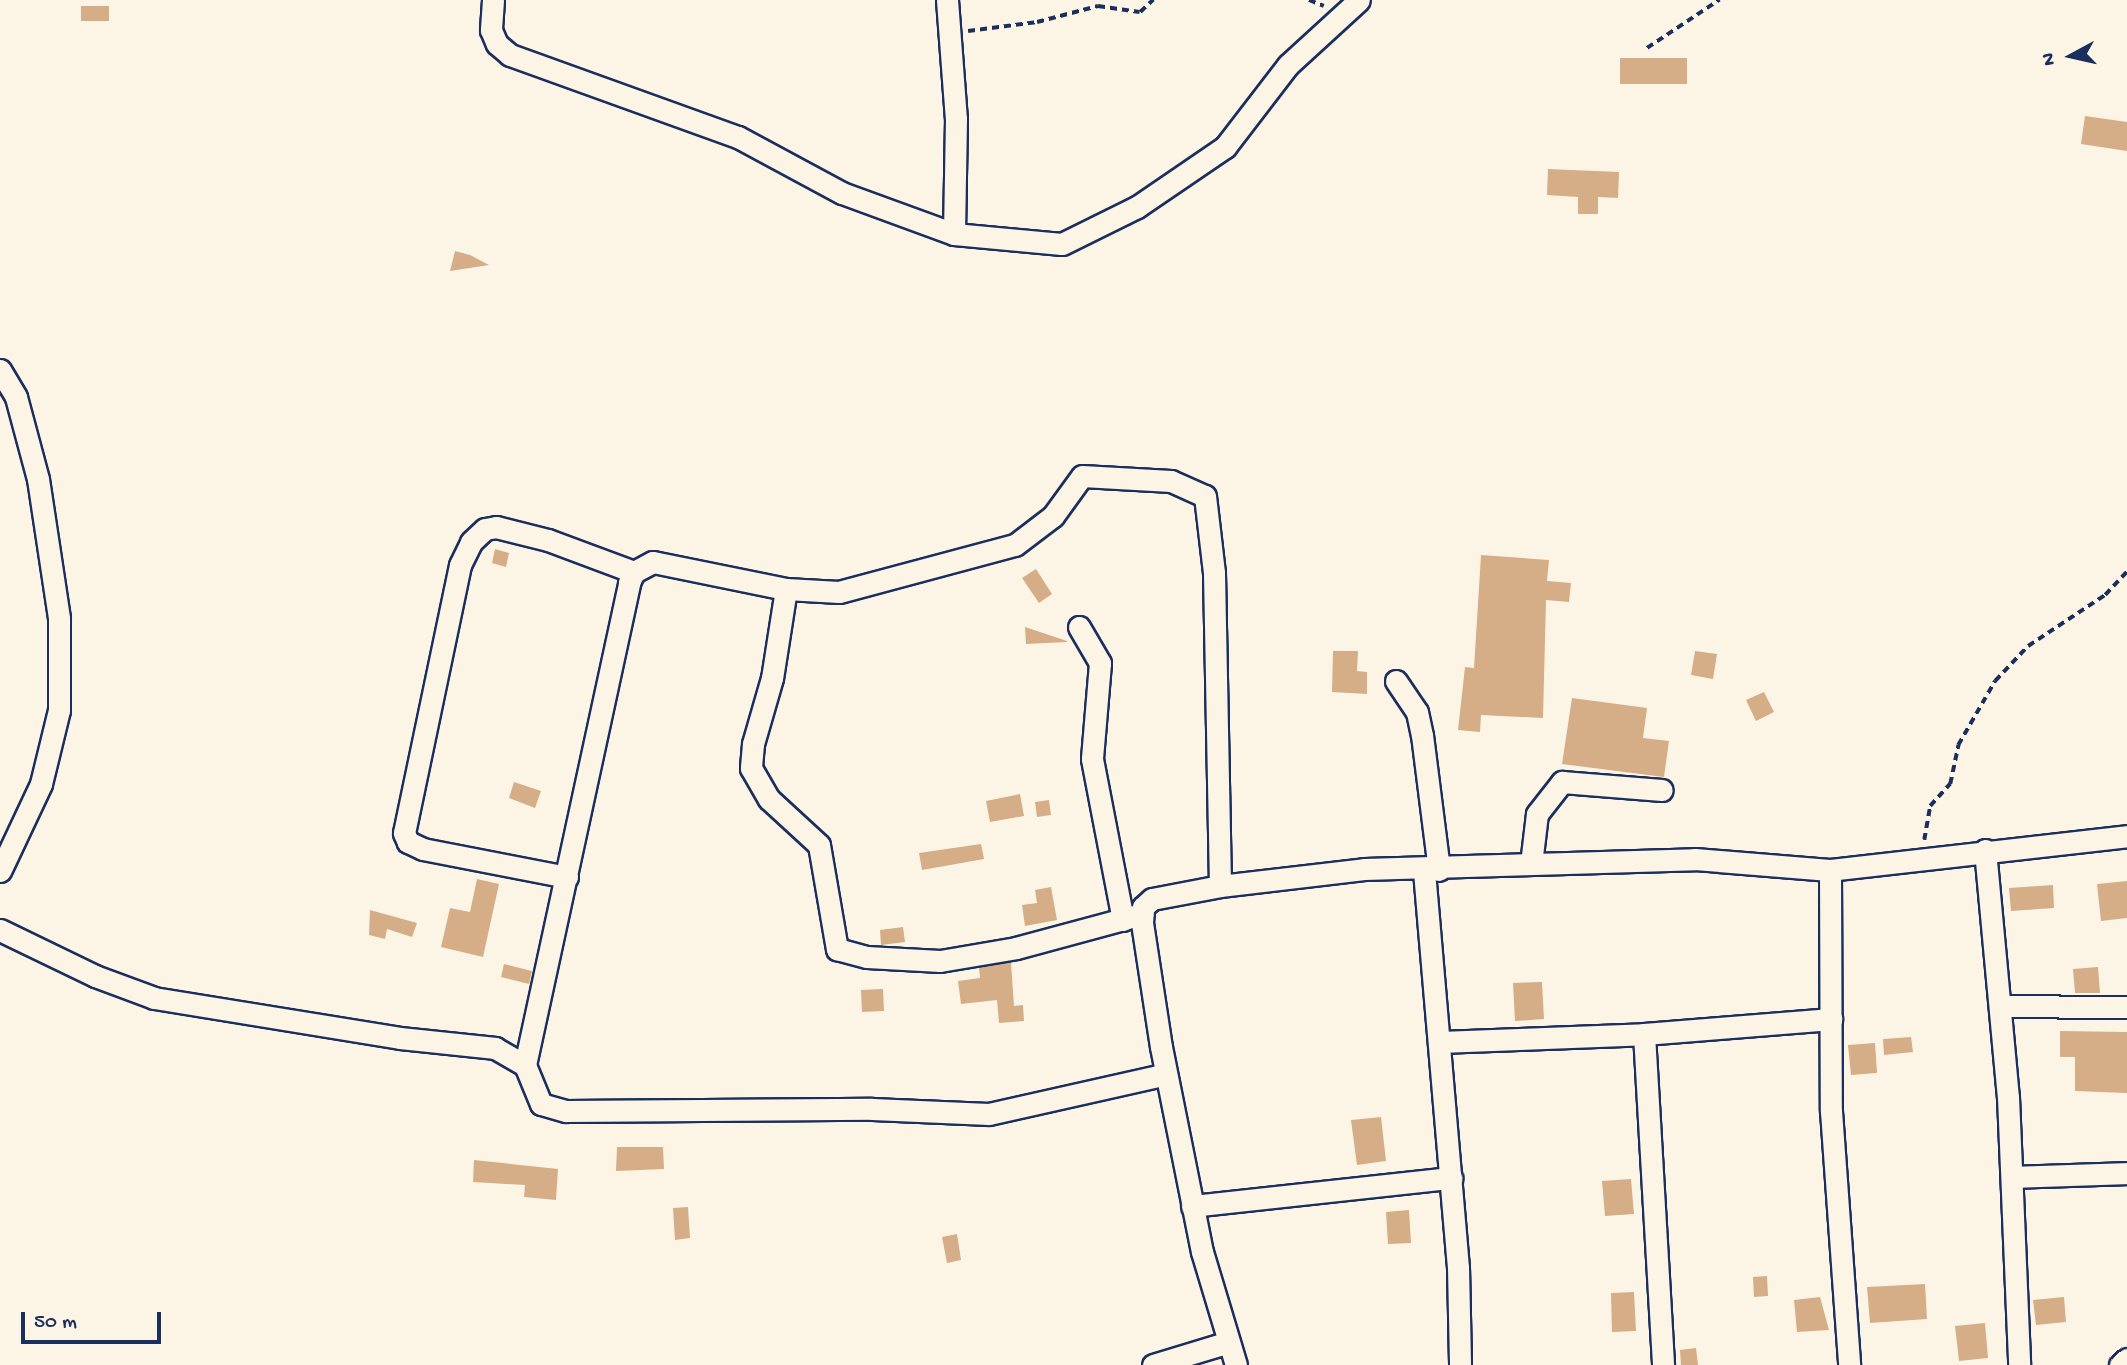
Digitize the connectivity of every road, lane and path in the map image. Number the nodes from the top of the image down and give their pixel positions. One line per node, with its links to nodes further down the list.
1 (493, 0): 8 (street)
2 (947, 0): 6 (street)
3 (1153, 0): 6 (path)
4 (1359, 0): 8 (street)
5 (1719, 0): 7 (path)
6 (950, 33): 8 (street)
7 (1647, 48)
8 (954, 234)
9 (0, 370): 21 (street)
10 (2127, 571): 18 (path)
11 (634, 572): 12 (street); 23 (street); 23 (street)
12 (786, 589): 24 (street); 25 (street)
13 (1079, 627): 25 (street)
14 (1396, 681): 22 (street)
15 (1662, 790): 19 (street)
16 (2127, 836): 17 (street)
17 (1985, 850): 18 (street); 27 (street)
18 (1918, 861): 20 (street)
19 (1531, 864): 20 (street); 22 (street)
20 (1830, 870): 29 (street)
21 (0, 871)
22 (1432, 871): 24 (street); 31 (street)
23 (567, 877): 32 (street)
24 (1220, 886): 25 (street)
25 (1133, 917): 33 (street)
26 (0, 930): 32 (street)
27 (2001, 1006): 28 (street); 35 (street)
28 (2127, 1007)
29 (1831, 1019): 30 (street); 44 (street)
30 (1644, 1034): 31 (street); 43 (street)
31 (1440, 1042): 36 (street)
32 (525, 1065): 33 (street)
33 (1166, 1074): 37 (street)
34 (2127, 1174): 35 (street)
35 (2013, 1177): 45 (street)
36 (1451, 1178): 37 (street); 42 (street)
37 (1192, 1206): 38 (street)
38 (1229, 1342): 40 (street); 41 (street)
39 (2127, 1360): 46 (street)
40 (1153, 1365)
41 (1236, 1365)
42 (1460, 1365)
43 (1663, 1365)
44 (1849, 1365)
45 (2019, 1365)
46 (2120, 1365)

